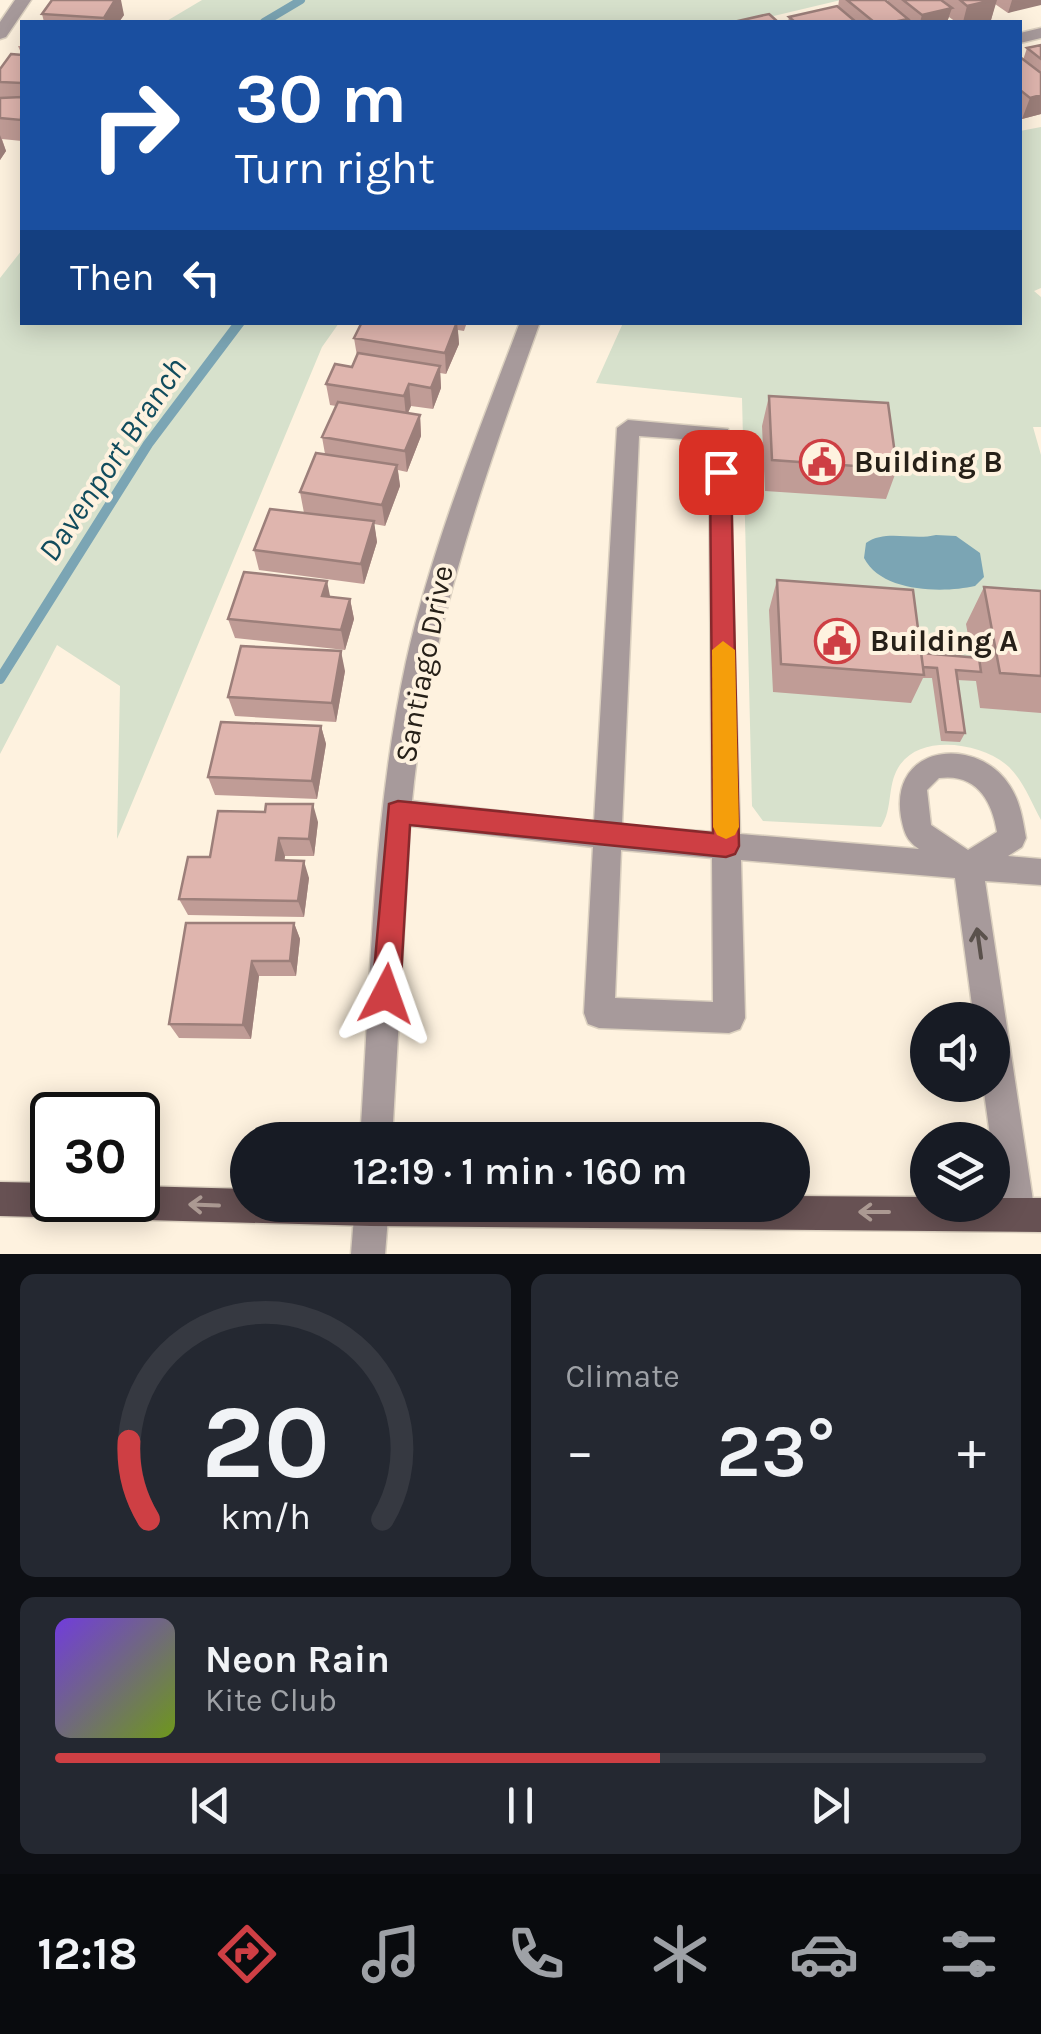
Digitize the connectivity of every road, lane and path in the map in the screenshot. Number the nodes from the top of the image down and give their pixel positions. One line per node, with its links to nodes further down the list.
1 (23, 0): 2 (street)
2 (0, 34)
3 (529, 325): 4 (street, Santiago Drive)
4 (398, 812): 5 (street); 11 (street, Santiago Drive)
5 (605, 836): 6 (street); 6 (street); 6 (street)
6 (726, 846): 7 (street)
7 (968, 866): 8 (street); 9 (street, one-way to 7)
8 (1041, 872)
9 (987, 1002)
10 (1006, 1102): 13 (street)
11 (377, 1122)
12 (0, 1199): 14 (main road, one-way to 12)
13 (1030, 1214): 14 (main road, one-way to 14)
14 (370, 1227)

